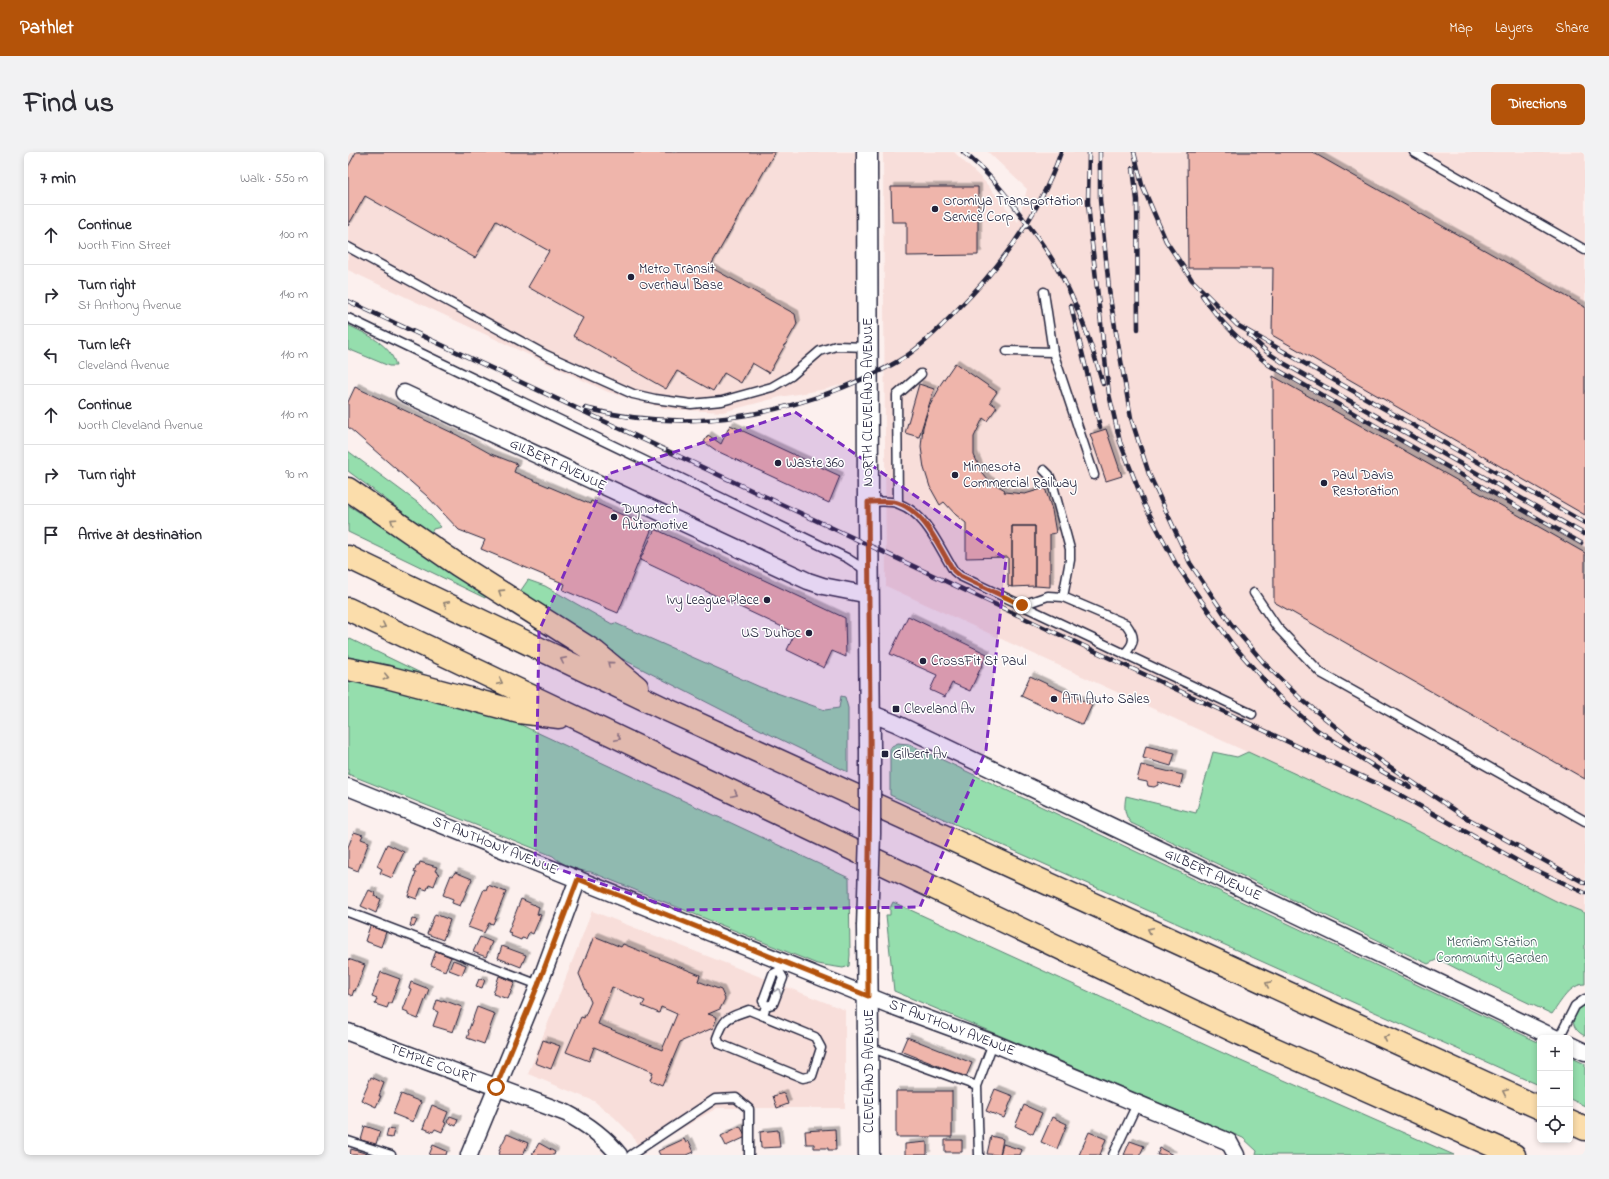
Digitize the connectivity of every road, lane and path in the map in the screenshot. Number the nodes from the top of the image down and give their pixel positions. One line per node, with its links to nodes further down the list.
1 (867, 152): 7 (street, NORTH CLEVELAND AVENUE)
2 (1414, 152): 4 (lane)
3 (348, 247): 7 (lane)
4 (1585, 250)
5 (1044, 292): 9 (lane)
6 (348, 318): 18 (lane)
7 (868, 347): 15 (street, NORTH CLEVELAND AVENUE)
8 (1007, 351): 9 (lane)
9 (1053, 352): 13 (lane)
10 (921, 374): 16 (lane)
11 (404, 393): 20 (street, GILBERT AVENUE)
12 (1044, 470): 21 (lane)
13 (1094, 475)
14 (348, 489): 26 (highway, one-way to 14)
15 (868, 502): 16 (lane); 18 (street, NORTH CLEVELAND AVENUE)
16 (898, 503): 22 (lane)
17 (348, 557): 26 (highway, one-way to 17)
18 (869, 572): 20 (street, NORTH CLEVELAND AVENUE)
19 (1254, 593): 32 (lane)
20 (869, 594): 27 (street, NORTH CLEVELAND AVENUE)
21 (1063, 597): 22 (lane); 24 (lane)
22 (1022, 605): 24 (lane)
23 (348, 609): 29 (highway, one-way to 29)
24 (1124, 654): 28 (lane)
25 (348, 669): 29 (highway, one-way to 29)
26 (661, 707): 50 (highway, one-way to 26)
27 (870, 713): 30 (street, NORTH CLEVELAND AVENUE); 41 (street, GILBERT AVENUE)
28 (1252, 714)
29 (581, 721): 63 (highway, one-way to 63)
30 (870, 747): 37 (street, CLEVELAND AVENUE, bridge)
31 (348, 787): 33 (street, ST ANTHONY AVENUE)
32 (1585, 821)
33 (578, 879): 35 (street, ST ANTHONY AVENUE); 36 (street)
34 (348, 912): 36 (lane)
35 (781, 966): 37 (street, ST ANTHONY AVENUE); 39 (lane); 39 (lane, one-way to 35)
36 (538, 985): 48 (street)
37 (868, 996): 43 (street, ST ANTHONY AVENUE); 45 (street, CLEVELAND AVENUE)
38 (1585, 999): 42 (lane)
39 (764, 1011): 39 (lane)
40 (348, 1032): 48 (street, TEMPLE COURT)
41 (1549, 1035)
42 (1560, 1035)
43 (993, 1043): 47 (lane); 49 (street, ST ANTHONY AVENUE)
44 (1573, 1046): 46 (street)
45 (868, 1047): 47 (lane); 59 (street, CLEVELAND AVENUE)
46 (1585, 1052)
47 (977, 1086): 60 (lane)
48 (496, 1087): 55 (street); 56 (street, TEMPLE COURT)
49 (1138, 1102): 61 (lane); 62 (street, ST ANTHONY AVENUE)
50 (1538, 1107)
51 (1573, 1123): 52 (highway)
52 (1585, 1129)
53 (348, 1141): 54 (lane)
54 (391, 1155)
55 (469, 1155)
56 (619, 1155)
57 (631, 1155): 58 (lane)
58 (749, 1155)
59 (869, 1155)
60 (979, 1155)
61 (1113, 1155)
62 (1236, 1155)
63 (1514, 1155)

